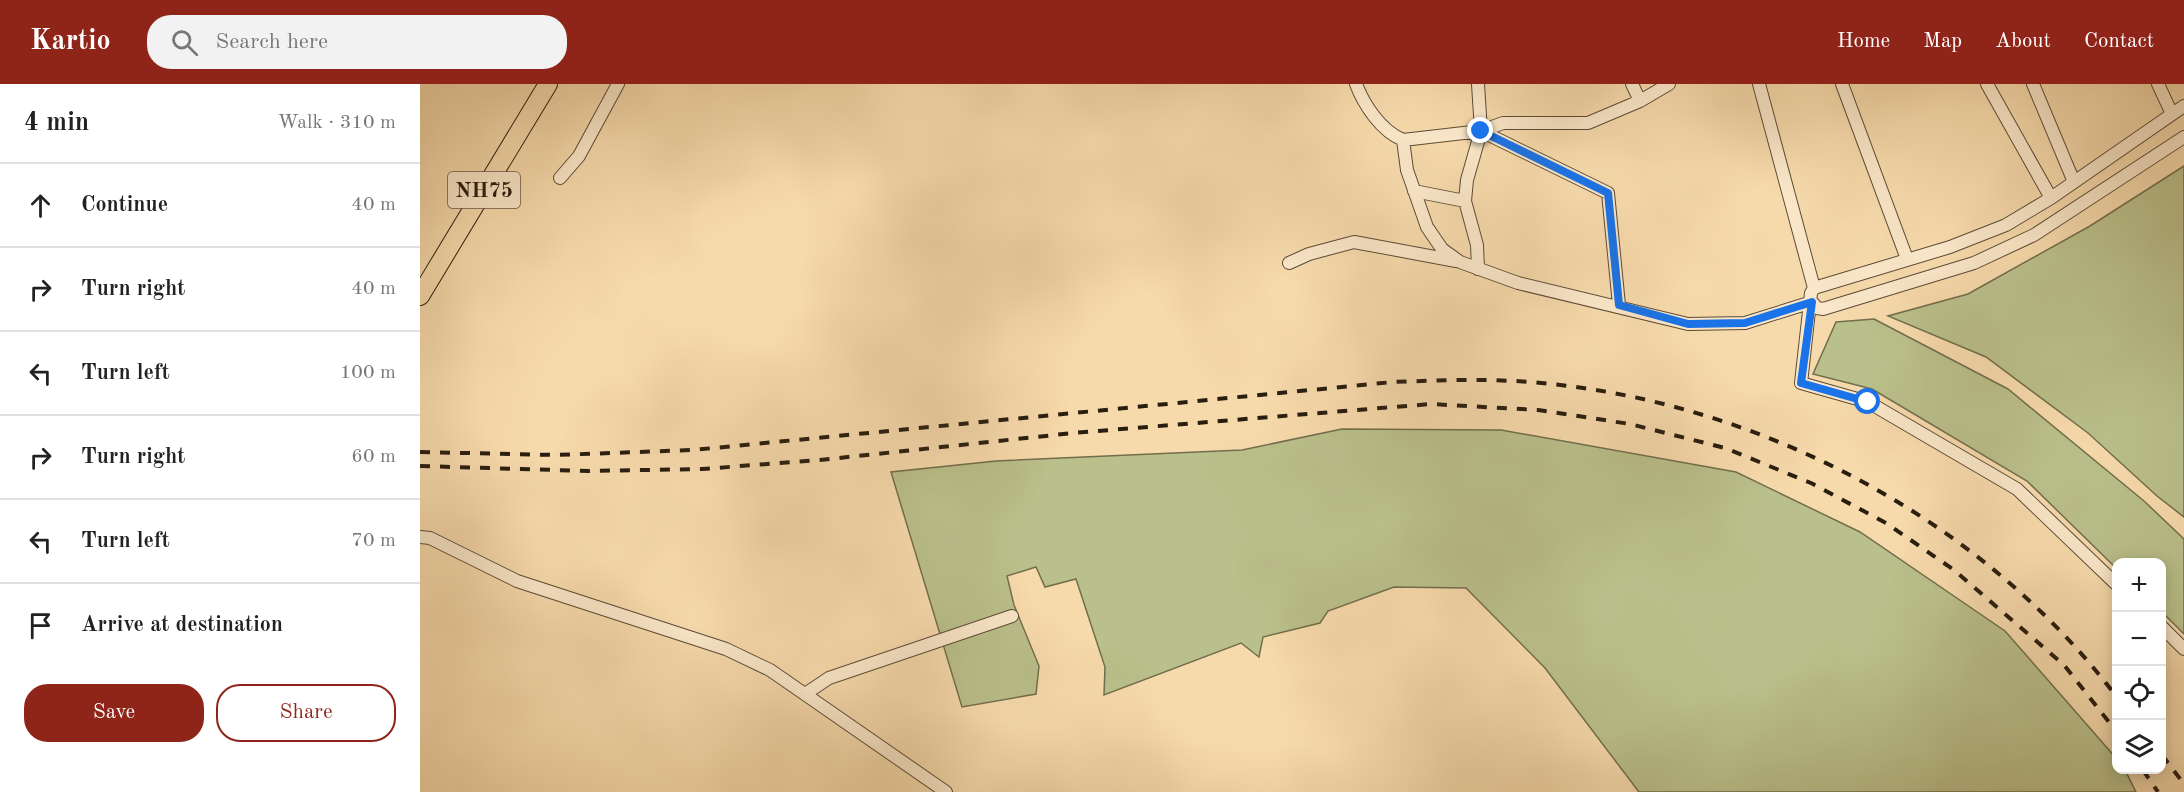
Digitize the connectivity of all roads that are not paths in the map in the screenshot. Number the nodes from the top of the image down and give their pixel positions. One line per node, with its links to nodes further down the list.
1 (548, 84): 28 (highway, NH75)
2 (618, 84): 18 (street)
3 (1356, 84): 17 (street)
4 (1478, 84): 15 (street)
5 (1632, 84): 12 (street)
6 (1669, 84): 12 (street)
7 (1759, 84): 27 (street)
8 (1842, 84): 23 (street)
9 (1987, 84): 21 (street)
10 (2033, 84): 19 (street)
11 (2158, 84): 14 (street)
12 (1640, 101): 15 (street)
13 (2184, 106): 14 (street)
14 (2172, 114): 19 (street)
15 (1481, 131): 17 (street); 22 (street); 30 (street)
16 (2184, 137): 29 (street)
17 (1403, 140): 20 (street)
18 (560, 178)
19 (2073, 182): 21 (street)
20 (1414, 192): 22 (street); 24 (street)
21 (2051, 198): 23 (street)
22 (1465, 201): 26 (street)
23 (1907, 259): 27 (street)
24 (1460, 262): 25 (street); 26 (street)
25 (1289, 263)
26 (1478, 269): 30 (street)
27 (1814, 288): 29 (street)
28 (420, 296)
29 (1812, 302): 30 (street); 32 (street)
30 (1619, 305)
31 (420, 537): 36 (street)
32 (2112, 580)
33 (1012, 616): 36 (street)
34 (2166, 631): 35 (street)
35 (2184, 649)
36 (806, 694): 37 (street)
37 (946, 792)

